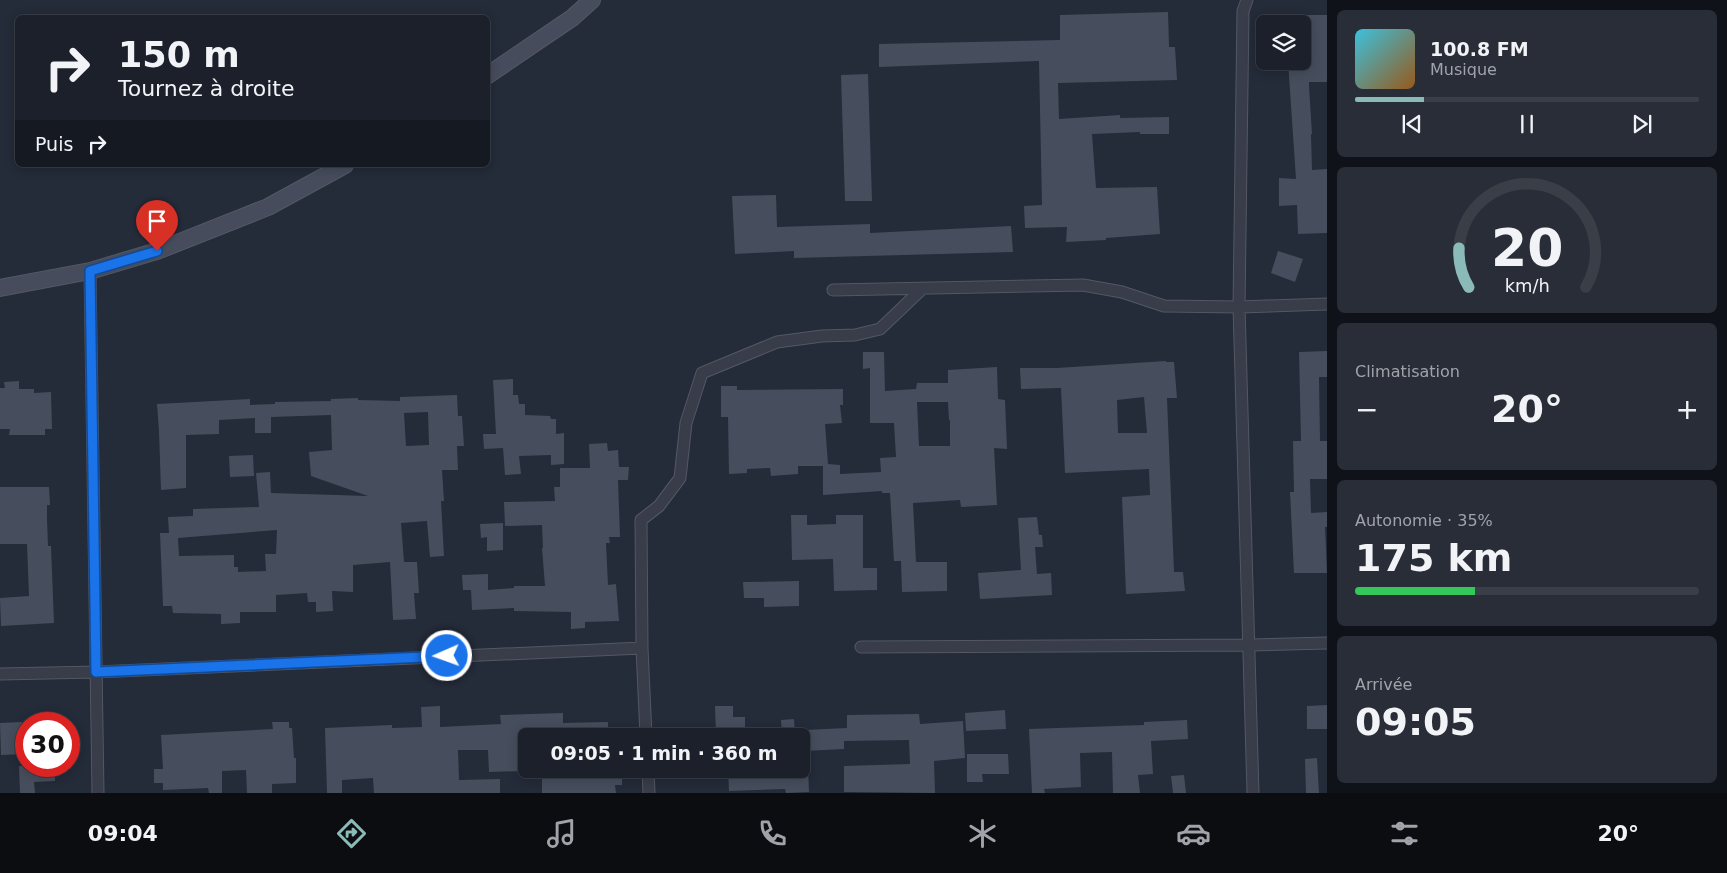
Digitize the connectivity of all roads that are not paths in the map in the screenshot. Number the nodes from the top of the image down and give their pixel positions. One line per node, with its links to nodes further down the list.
1 (592, 0): 3 (main road)
2 (1247, 0): 10 (street)
3 (490, 74)
4 (341, 167): 5 (main road)
5 (90, 271): 6 (main road); 15 (street)
6 (0, 288)
7 (923, 288): 8 (street); 10 (street); 14 (street)
8 (833, 290)
9 (1327, 304): 10 (street)
10 (1239, 307): 12 (street)
11 (1327, 643): 12 (street)
12 (1249, 645): 13 (street); 21 (street)
13 (861, 647)
14 (642, 648): 15 (street); 17 (street)
15 (96, 672): 16 (street); 19 (street)
16 (0, 674)
17 (646, 728)
18 (648, 778): 20 (street)
19 (98, 793)
20 (649, 793)
21 (1253, 793)

